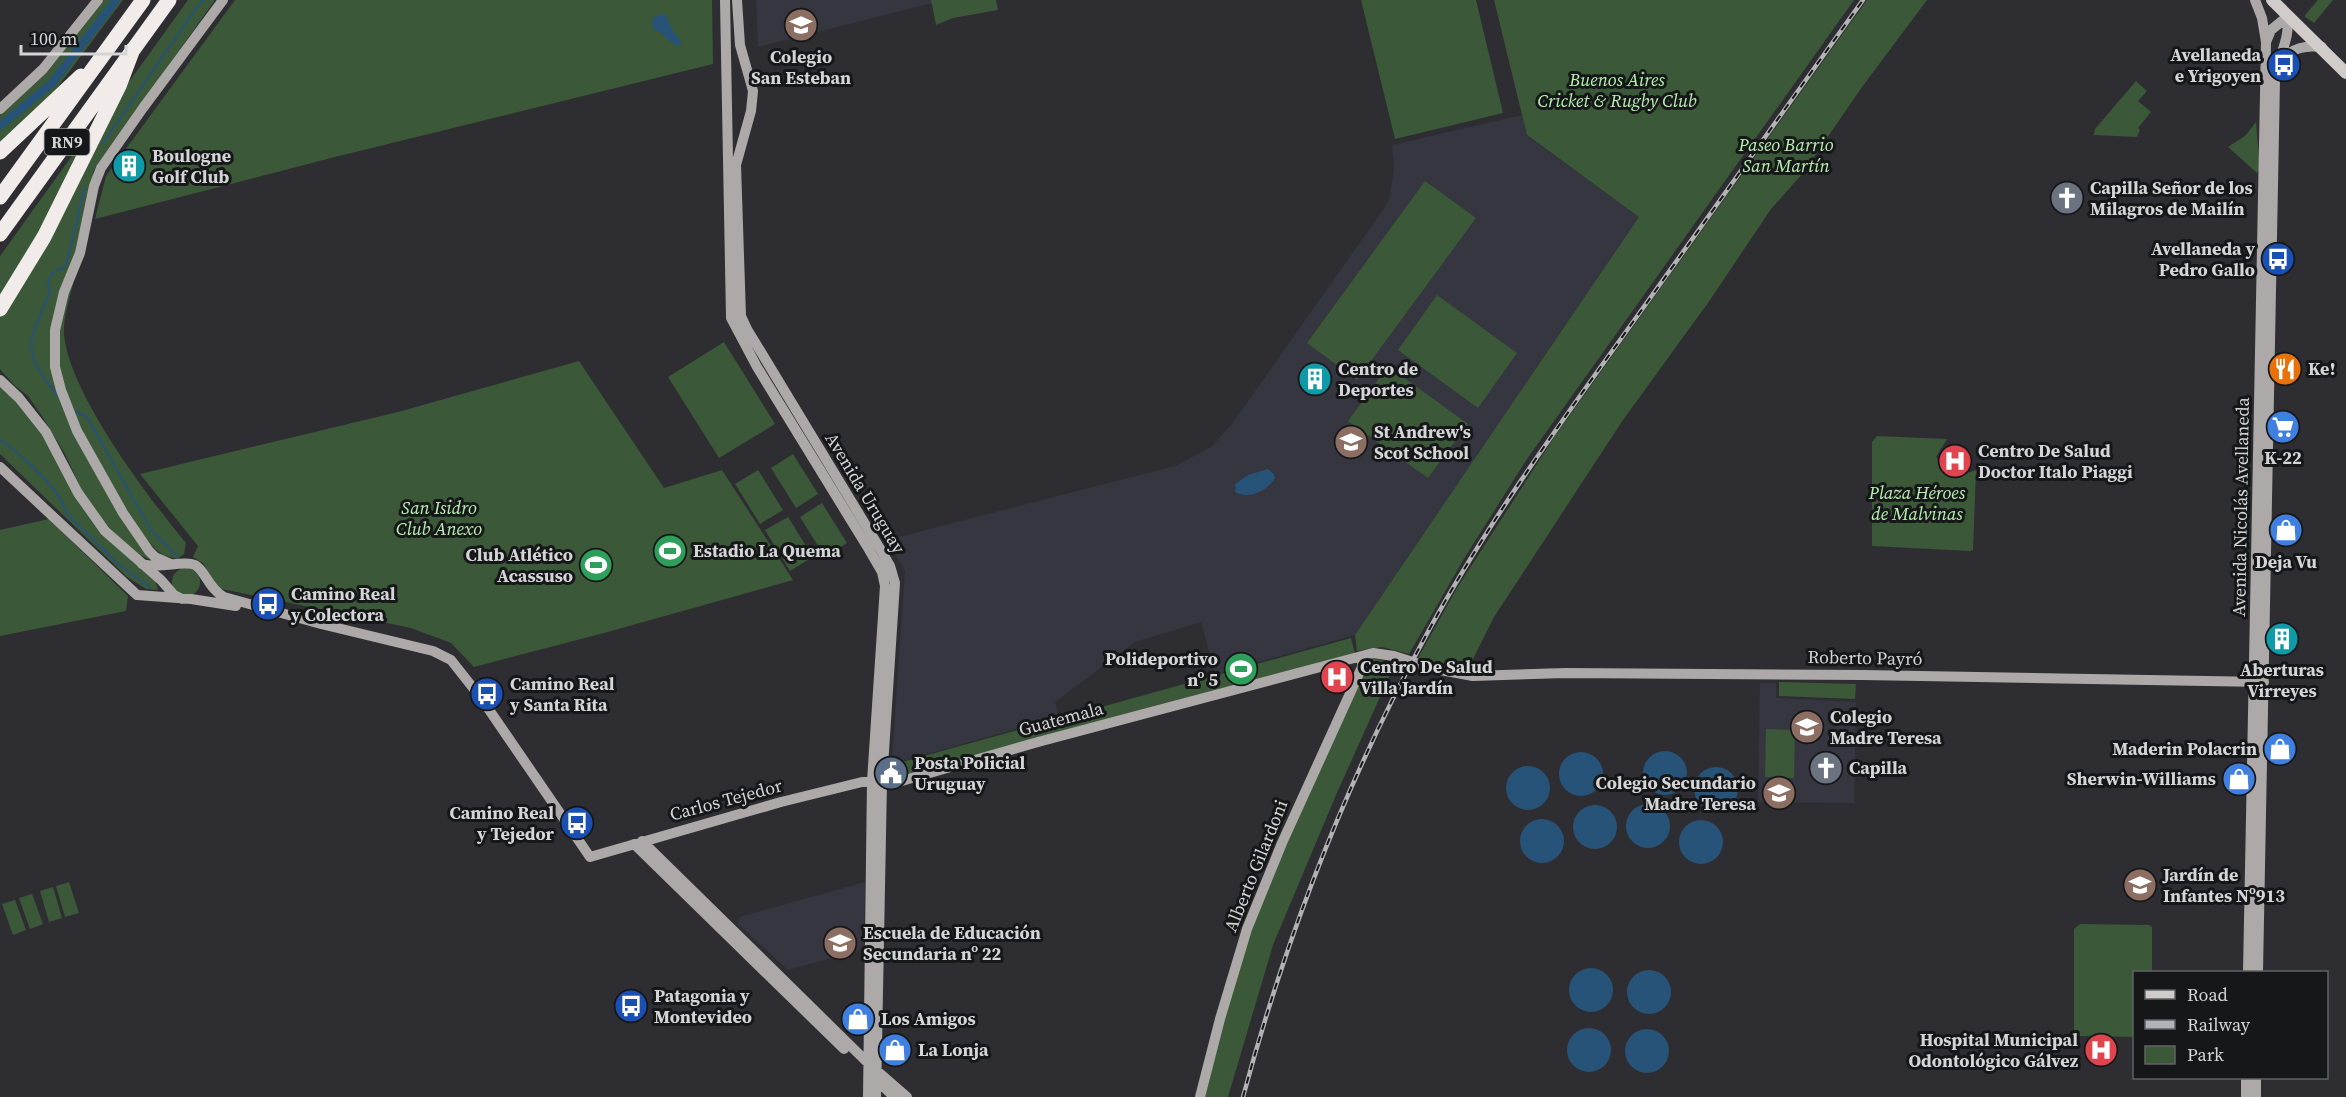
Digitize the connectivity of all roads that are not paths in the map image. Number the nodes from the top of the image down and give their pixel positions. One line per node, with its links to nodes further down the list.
1 (98, 0): 20 (main road)
2 (143, 0): 18 (highway, RN9)
3 (169, 0): 12 (highway, RN9)
4 (182, 0): 12 (highway)
5 (223, 0): 28 (main road)
6 (725, 0): 36 (main road, Avenida Uruguay)
7 (737, 0): 36 (main road, Avenida Uruguay)
8 (2255, 0): 13 (main road, Avenida Nicolás Avellaneda)
9 (2261, 0): 11 (main road)
10 (2272, 0): 11 (main road)
11 (2287, 17): 13 (main road); 14 (main road); 16 (main road, Avenida Nicolás Avellaneda)
12 (147, 30): 15 (highway, RN9)
13 (2266, 42): 35 (main road, Avenida Nicolás Avellaneda)
14 (2322, 47): 16 (main road); 17 (main road); 19 (main road)
15 (133, 49): 23 (highway, RN9); 24 (highway)
16 (2278, 62): 35 (main road, Avenida Nicolás Avellaneda)
17 (2346, 64)
18 (95, 65): 21 (highway); 22 (highway, RN9)
19 (2346, 73)
20 (0, 109)
21 (0, 152)
22 (0, 197)
23 (0, 234)
24 (0, 309)
25 (0, 380): 27 (main road)
26 (0, 466): 31 (main road)
27 (142, 564): 28 (main road); 30 (main road)
28 (176, 565): 29 (main road); 30 (main road)
29 (204, 579): 31 (main road); 32 (main road)
30 (170, 590): 31 (main road)
31 (188, 599): 32 (main road)
32 (321, 624): 37 (main road, Carlos Tejedor)
33 (1363, 656): 34 (main road, Guatemala); 36 (main road, Guatemala); 47 (main road, Alberto Gilardoni)
34 (1452, 673): 35 (main road, Roberto Payró)
35 (2259, 682): 38 (main road, Avenida Nicolás Avellaneda); 39 (main road, Avenida Nicolás Avellaneda)
36 (877, 782): 37 (main road, Carlos Tejedor); 40 (main road, Avenida Uruguay)
37 (638, 842): 40 (main road)
38 (2248, 971)
39 (2258, 971)
40 (872, 1071): 43 (main road, Avenida Uruguay); 44 (main road, Avenida Uruguay); 45 (main road); 46 (main road)
41 (2246, 1079): 48 (main road)
42 (2256, 1079): 49 (main road)
43 (868, 1097)
44 (876, 1097)
45 (894, 1097)
46 (907, 1097)
47 (1200, 1097)
48 (2246, 1097)
49 (2256, 1097)

